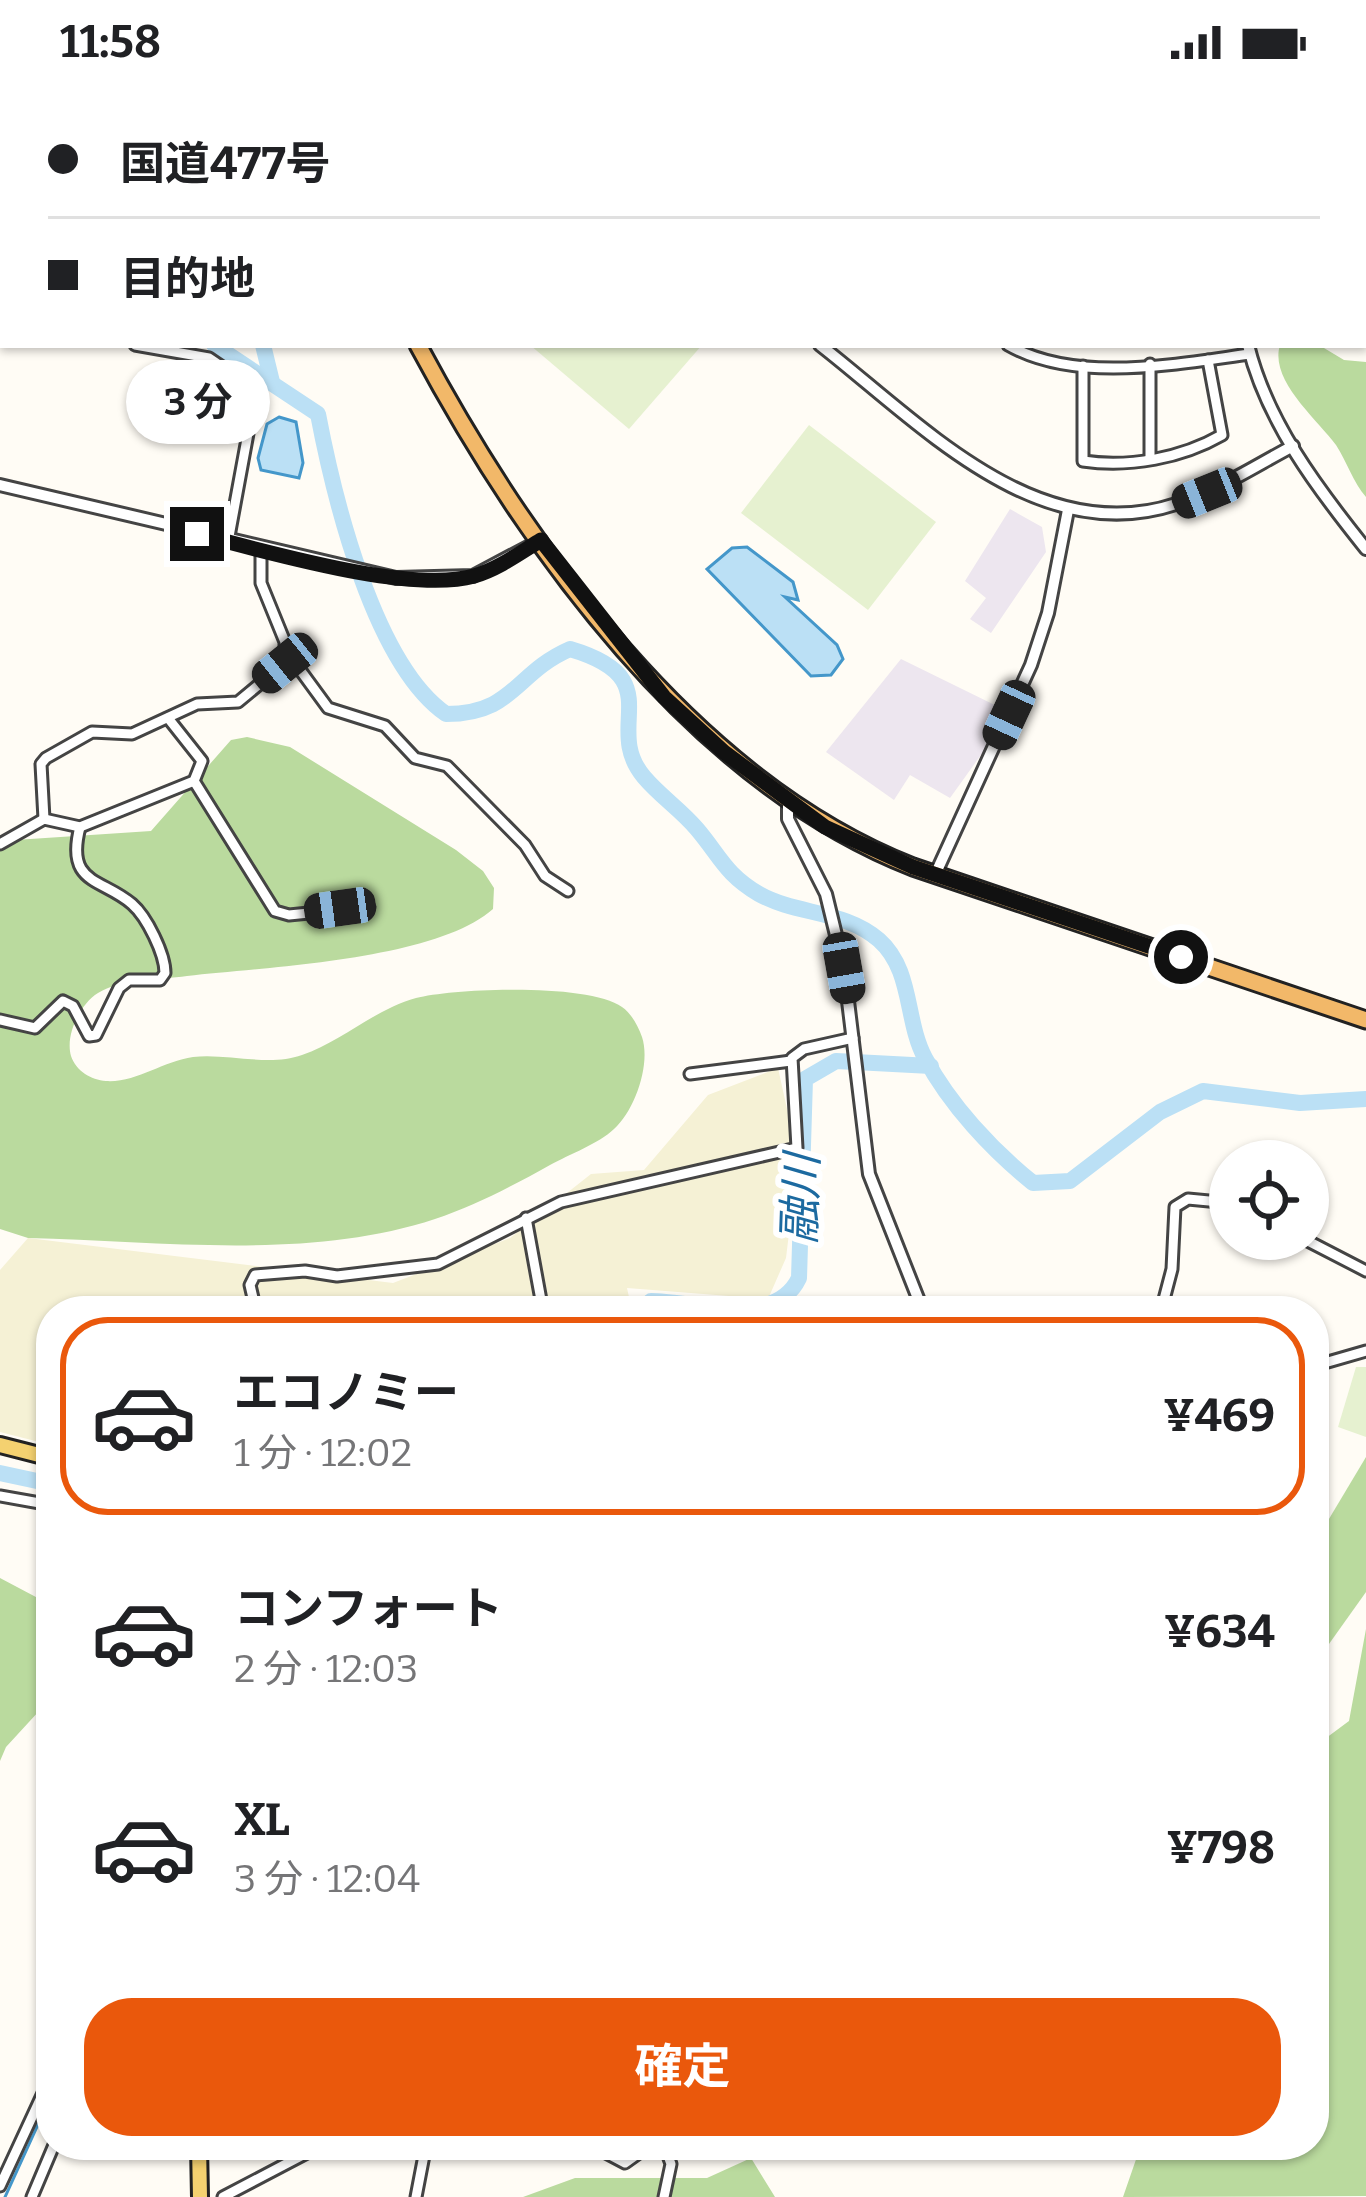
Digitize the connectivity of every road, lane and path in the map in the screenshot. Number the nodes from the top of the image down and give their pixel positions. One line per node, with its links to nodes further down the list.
1 (152, 348): 14 (street)
2 (420, 348): 13 (highway)
3 (824, 348): 12 (street)
4 (1016, 348): 8 (street)
5 (1249, 349): 6 (street); 9 (street)
6 (1208, 360): 7 (street); 10 (street)
7 (1150, 364): 8 (street); 10 (street)
8 (1083, 366): 10 (street)
9 (1293, 446): 12 (street); 15 (street)
10 (1150, 459)
11 (0, 484): 14 (street)
12 (1068, 510): 24 (street)
13 (541, 540): 16 (street); 20 (highway)
14 (228, 542): 16 (street)
15 (1366, 549)
16 (261, 550): 17 (street)
17 (287, 652): 18 (street); 25 (street)
18 (168, 718): 19 (street); 21 (street)
19 (194, 781): 22 (street); 26 (street)
20 (788, 802): 24 (highway); 29 (street)
21 (44, 819): 22 (street); 23 (street)
22 (80, 827): 27 (street)
23 (0, 844)
24 (935, 874): 28 (highway)
25 (568, 891)
26 (369, 908)
27 (0, 1020)
28 (1366, 1020)
29 (853, 1038): 30 (street); 38 (street)
30 (791, 1061): 31 (street); 33 (street)
31 (690, 1074)
32 (1209, 1201): 39 (street)
33 (526, 1218): 36 (street); 37 (street)
34 (1329, 1252): 35 (street)
35 (1366, 1271)
36 (253, 1296)
37 (540, 1296)
38 (917, 1296)
39 (1165, 1296)
40 (1366, 1352): 41 (street)
41 (1329, 1362)
42 (0, 1444): 43 (main road)
43 (36, 1454)
44 (0, 1496): 45 (street)
45 (36, 1502)
46 (36, 2108): 52 (street)
47 (48, 2160): 53 (street)
48 (199, 2160): 54 (main road)
49 (293, 2160): 55 (street)
50 (423, 2160): 56 (street)
51 (669, 2160): 57 (street)
52 (0, 2186)
53 (32, 2197)
54 (200, 2197)
55 (223, 2197)
56 (416, 2197)
57 (664, 2197)

